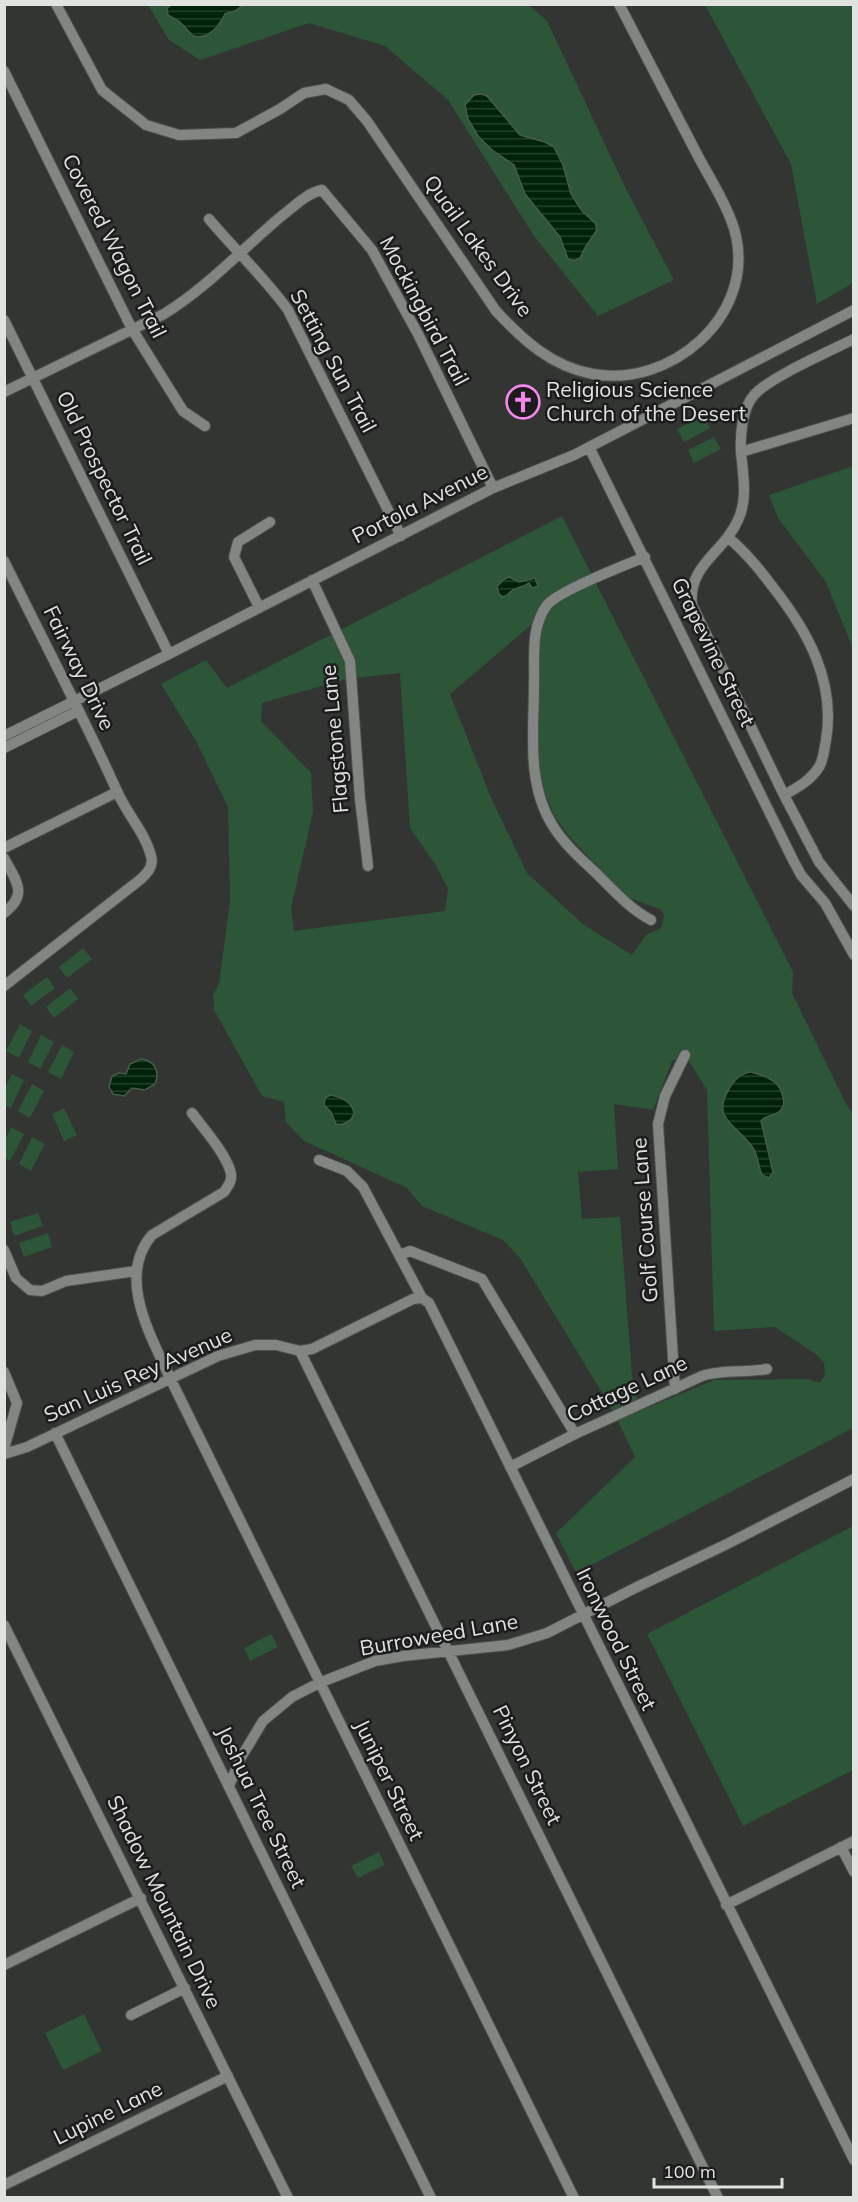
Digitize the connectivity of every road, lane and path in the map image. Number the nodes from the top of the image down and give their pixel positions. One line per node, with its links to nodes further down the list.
1 (56, 4): 2 (street, Quail Lakes Drive)
2 (619, 4)
3 (4, 71): 8 (street, Covered Wagon Trail)
4 (209, 219): 5 (street, Setting Sun Trail)
5 (238, 254): 8 (street); 16 (street, Mockingbird Trail); 18 (street, Setting Sun Trail)
6 (854, 310): 14 (street, Portola Avenue)
7 (4, 320): 10 (street, Old Prospector Trail)
8 (132, 329): 10 (street); 13 (street, Covered Wagon Trail)
9 (854, 339): 15 (street)
10 (33, 378): 11 (street); 24 (street, Old Prospector Trail)
11 (4, 392)
12 (854, 418): 15 (street)
13 (205, 426)
14 (589, 447): 16 (street, Portola Avenue); 20 (street, Grapevine Street)
15 (741, 452): 19 (street)
16 (493, 488): 18 (street, Portola Avenue)
17 (270, 522): 23 (street)
18 (401, 536): 22 (street, Portola Avenue)
19 (729, 538): 29 (street); 29 (street)
20 (645, 557): 35 (street); 36 (street, Grapevine Street)
21 (4, 561): 25 (street, Fairway Drive)
22 (312, 580): 23 (street, Portola Avenue); 32 (street, Flagstone Lane)
23 (258, 607): 24 (street, Portola Avenue)
24 (169, 654): 25 (street, Portola Avenue)
25 (76, 706): 26 (street, Portola Avenue); 27 (street, Portola Avenue); 28 (street, Fairway Drive)
26 (4, 736)
27 (4, 748)
28 (117, 792): 30 (street); 37 (street, Fairway Drive)
29 (784, 795): 33 (street)
30 (4, 848)
31 (4, 858): 34 (street)
32 (368, 866)
33 (854, 906)
34 (4, 913)
35 (651, 920)
36 (854, 955)
37 (4, 986)
38 (685, 1055): 49 (street, Golf Course Lane)
39 (192, 1113): 43 (street)
40 (319, 1160): 42 (street, Ironwood Street)
41 (4, 1250): 43 (street)
42 (400, 1255): 44 (street, Ironwood Street); 51 (street)
43 (136, 1271): 48 (street, Juniper Street)
44 (422, 1298): 45 (street); 54 (street, Ironwood Street)
45 (300, 1351): 48 (street, San Luis Rey Avenue); 58 (street, Pinyon Street)
46 (767, 1369): 49 (street, Cottage Lane)
47 (4, 1372): 52 (street)
48 (170, 1378): 50 (street, San Luis Rey Avenue); 59 (street, Juniper Street)
49 (675, 1389): 51 (street, Cottage Lane)
50 (55, 1433): 53 (street, San Luis Rey Avenue); 60 (street, Joshua Tree Street)
51 (575, 1434): 54 (street, Cottage Lane)
52 (4, 1449)
53 (4, 1454)
54 (510, 1467): 56 (street, Ironwood Street)
55 (854, 1479): 56 (street, Burroweed Lane)
56 (583, 1615): 58 (street, Burroweed Lane); 65 (street, Ironwood Street)
57 (4, 1625): 64 (street, Shadow Mountain Drive)
58 (449, 1652): 59 (street, Burroweed Lane); 75 (street, Pinyon Street)
59 (319, 1683): 60 (street, Burroweed Lane); 74 (street, Juniper Street)
60 (229, 1786): 73 (street, Joshua Tree Street)
61 (854, 1841): 62 (street)
62 (841, 1847): 63 (street); 65 (street)
63 (854, 1872)
64 (141, 1899): 66 (street); 67 (street, Shadow Mountain Drive)
65 (726, 1905): 70 (street, Ironwood Street)
66 (4, 1965)
67 (185, 1988): 68 (street); 69 (street, Shadow Mountain Drive)
68 (131, 2015)
69 (228, 2076): 71 (street, Lupine Lane); 72 (street, Shadow Mountain Drive)
70 (854, 2160)
71 (4, 2185)
72 (288, 2198)
73 (431, 2198)
74 (574, 2198)
75 (718, 2198)

